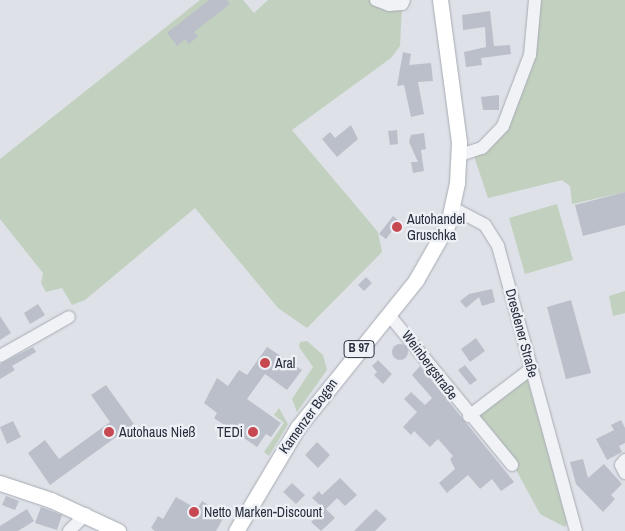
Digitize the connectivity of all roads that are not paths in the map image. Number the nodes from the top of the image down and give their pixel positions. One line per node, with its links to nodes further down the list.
1 (376, 0): 2 (street)
2 (404, 0)
3 (440, 0): 5 (main road, B 97)
4 (535, 0): 5 (street)
5 (460, 155): 6 (main road, B 97)
6 (453, 208): 7 (main road, Kamenzer Bogen / B 97); 10 (street, Dresdener Straße)
7 (389, 315): 11 (street, Weinbergstraße); 19 (main road, Kamenzer Bogen / B 97)
8 (69, 317): 9 (street)
9 (0, 356)
10 (531, 369): 11 (street); 20 (street, Dresdener Straße)
11 (468, 416): 13 (street, Weinbergstraße)
12 (625, 460): 14 (street)
13 (512, 465)
14 (625, 473)
15 (0, 483): 16 (main road)
16 (86, 514): 17 (street); 18 (main road)
17 (70, 531)
18 (118, 531)
19 (236, 531)
20 (576, 531)

